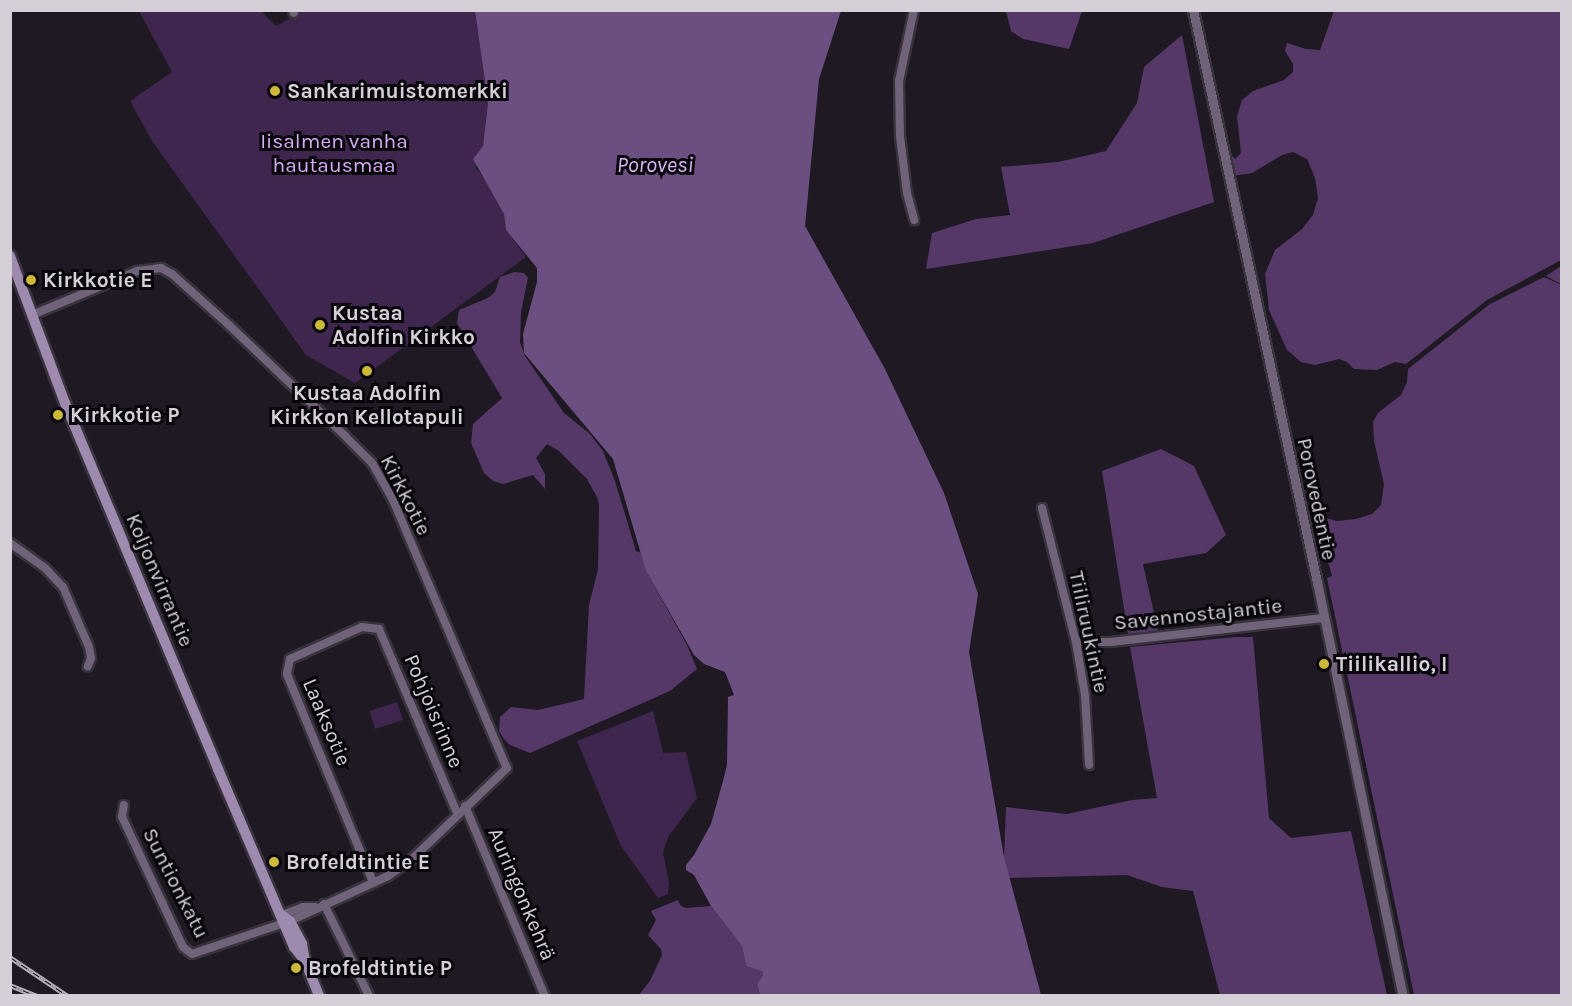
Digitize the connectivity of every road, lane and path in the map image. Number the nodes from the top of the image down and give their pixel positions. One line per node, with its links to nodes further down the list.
1 (914, 10): 3 (street)
2 (1193, 10): 8 (street, Porovedentie)
3 (914, 219)
4 (10, 256): 5 (main road, Koljonvirrantie)
5 (32, 315): 14 (street, Kirkkotie); 18 (main road, Koljonvirrantie)
6 (1042, 508): 10 (street, Tiiliruukintie)
7 (10, 543): 11 (street)
8 (1324, 618): 10 (street, Savennostajantie); 22 (street, Porovedentie)
9 (373, 627): 15 (street, Pohjoisrinne); 16 (street, Laaksotie)
10 (1076, 642): 12 (street, Tiiliruukintie)
11 (88, 666)
12 (1089, 765)
13 (124, 805): 18 (street, Suntionkatu)
14 (465, 806): 15 (street); 21 (street, Auringonkehrä)
15 (457, 813): 16 (street)
16 (373, 882): 17 (street)
17 (320, 906): 18 (street); 20 (street)
18 (285, 920): 19 (main road, Koljonvirrantie)
19 (319, 996)
20 (369, 996)
21 (545, 996)
22 (1403, 996)

